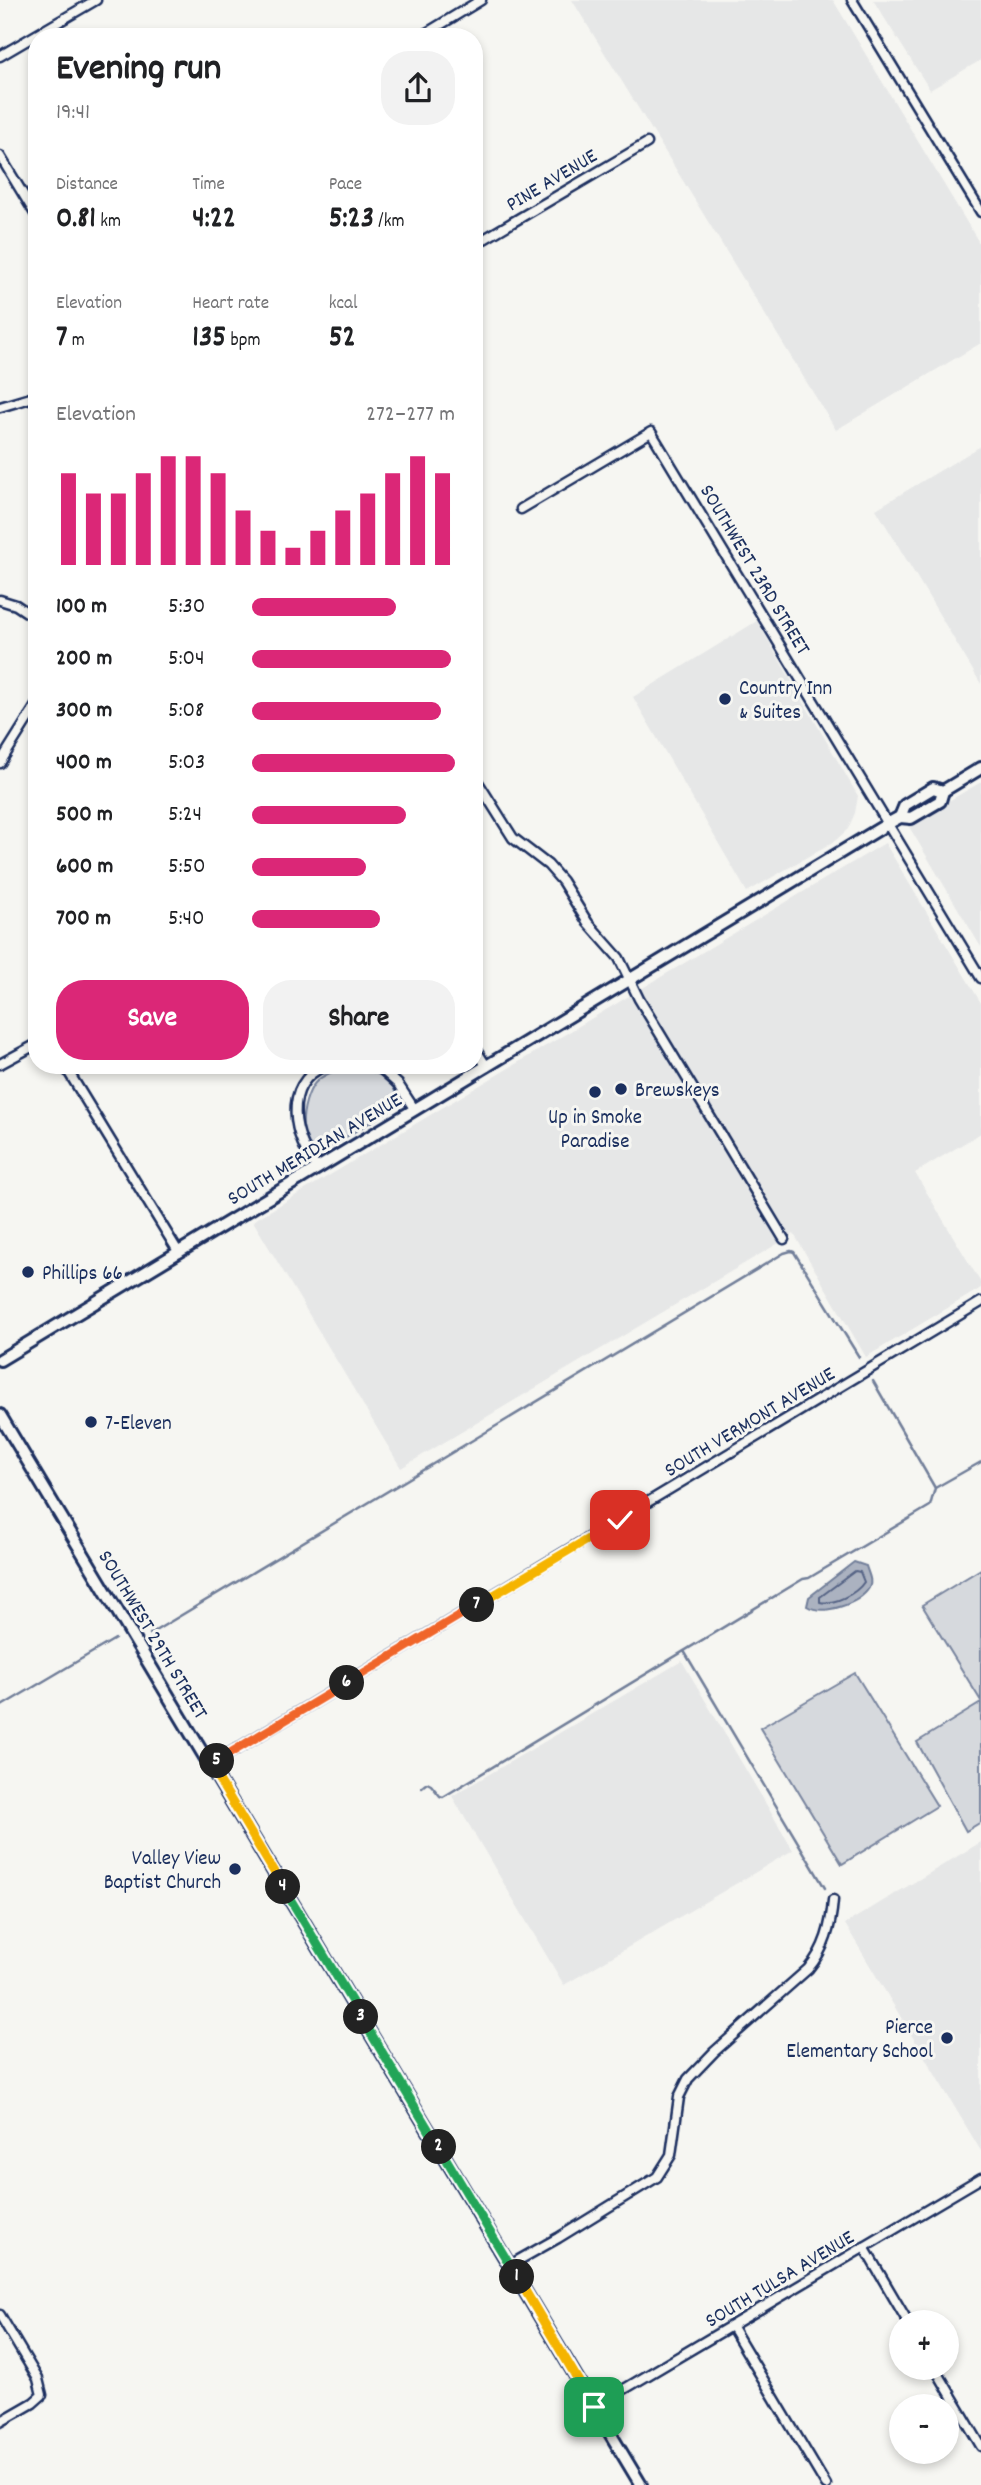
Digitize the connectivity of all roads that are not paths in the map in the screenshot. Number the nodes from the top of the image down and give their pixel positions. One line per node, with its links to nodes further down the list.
1 (96, 0): 4 (street)
2 (481, 0): 5 (street)
3 (852, 0): 11 (street)
4 (48, 28)
5 (435, 28)
6 (28, 40): 7 (street)
7 (0, 56)
8 (647, 143): 12 (street, PINE AVENUE)
9 (0, 156): 10 (street)
10 (28, 202)
11 (980, 207)
12 (483, 240)
13 (28, 399): 14 (street)
14 (0, 407)
15 (520, 509): 22 (street, SOUTHWEST 23RD STREET)
16 (0, 600): 17 (street)
17 (28, 613)
18 (28, 718): 19 (street)
19 (0, 763)
20 (981, 768): 22 (main road, SOUTH MERIDIAN AVENUE)
21 (483, 790): 24 (street)
22 (889, 823): 23 (street, SOUTHWEST 23RD STREET); 24 (main road, SOUTH MERIDIAN AVENUE)
23 (981, 978)
24 (629, 980): 28 (main road, SOUTH MERIDIAN AVENUE); 36 (street)
25 (28, 1049): 27 (street)
26 (483, 1062): 28 (street)
27 (0, 1064)
28 (486, 1067): 29 (main road, SOUTH MERIDIAN AVENUE)
29 (483, 1069)
30 (70, 1074): 37 (street)
31 (312, 1074): 35 (street)
32 (387, 1074): 34 (street)
33 (474, 1074): 34 (main road, SOUTH MERIDIAN AVENUE)
34 (415, 1110): 35 (main road, SOUTH MERIDIAN AVENUE)
35 (318, 1169): 37 (main road, SOUTH MERIDIAN AVENUE)
36 (784, 1239)
37 (179, 1253): 39 (main road, SOUTH MERIDIAN AVENUE)
38 (981, 1301): 41 (street, SOUTH VERMONT AVENUE)
39 (0, 1360)
40 (0, 1415): 41 (main road, SOUTHWEST 29TH STREET)
41 (210, 1765): 47 (main road, SOUTHWEST 29TH STREET)
42 (833, 1900): 44 (street)
43 (840, 1911): 44 (street)
44 (832, 1918): 47 (street)
45 (981, 2178): 46 (street, SOUTH TULSA AVENUE)
46 (864, 2248): 48 (street); 50 (street, SOUTH TULSA AVENUE)
47 (510, 2265): 52 (main road, SOUTHWEST 29TH STREET)
48 (901, 2310)
49 (0, 2315): 53 (street)
50 (732, 2327): 52 (street, SOUTH TULSA AVENUE); 56 (street)
51 (942, 2380): 54 (street)
52 (594, 2407): 55 (main road, SOUTHWEST 29TH STREET)
53 (0, 2421)
54 (981, 2446)
55 (641, 2485)
56 (826, 2485)

